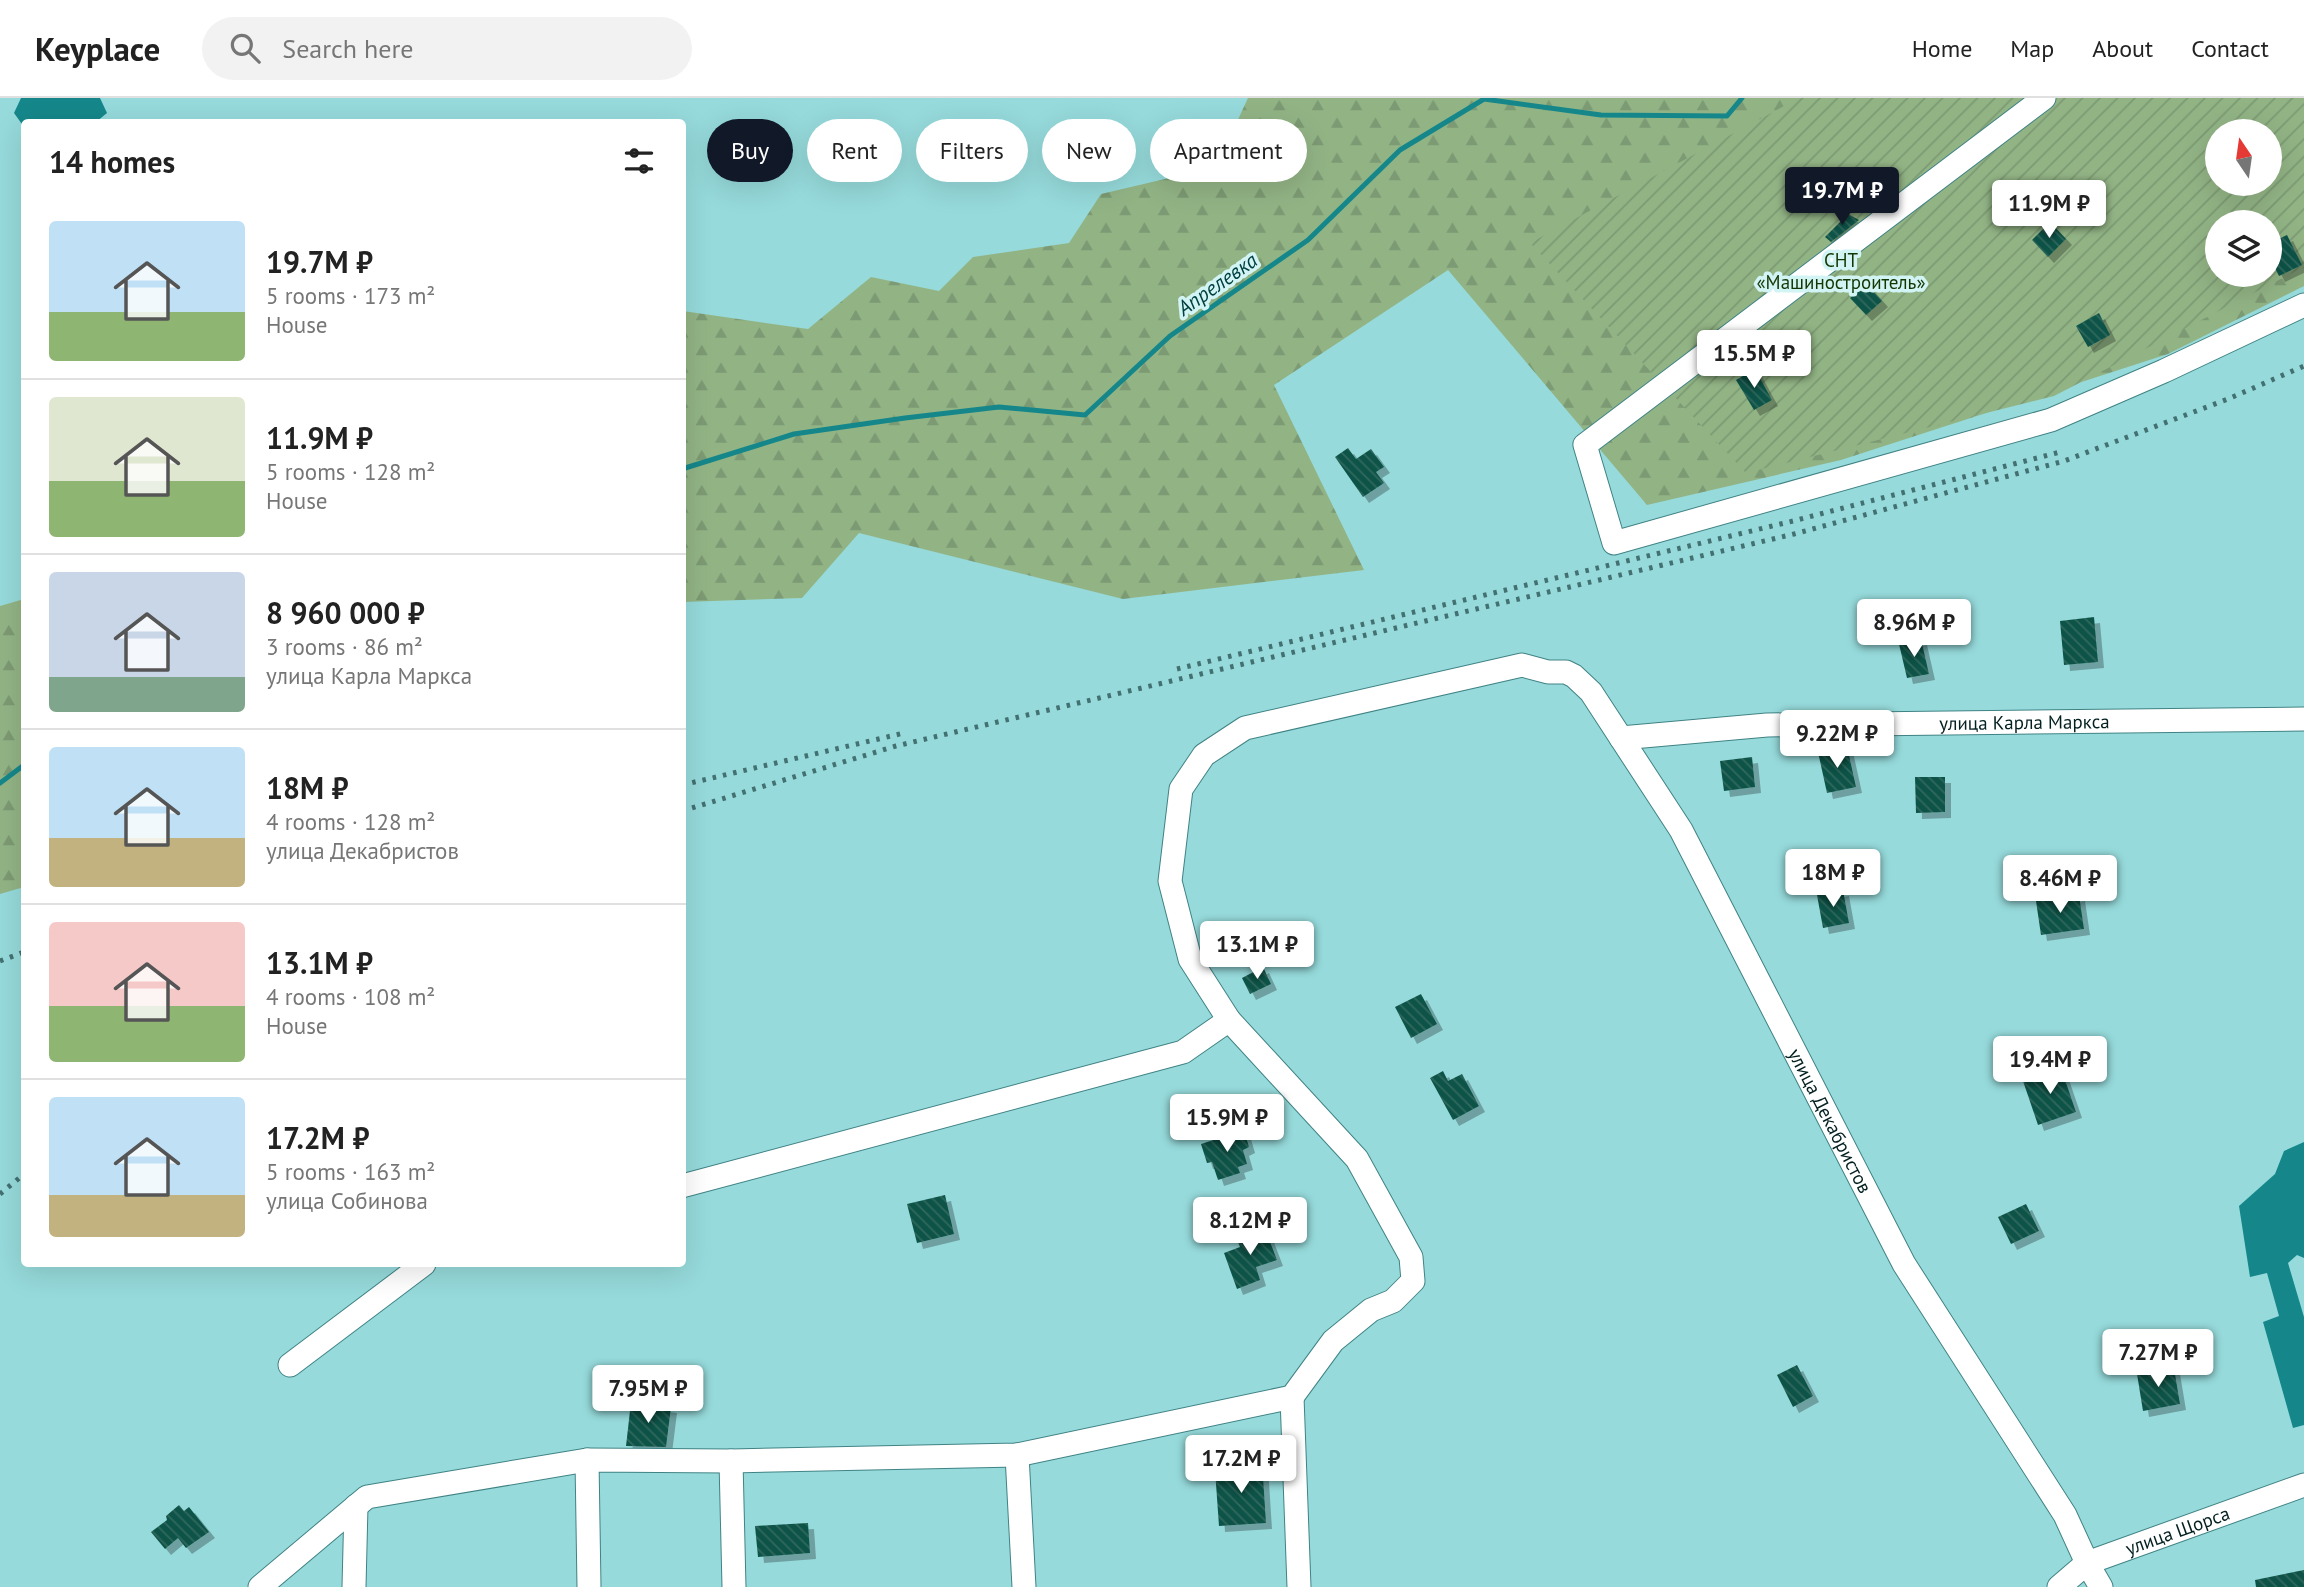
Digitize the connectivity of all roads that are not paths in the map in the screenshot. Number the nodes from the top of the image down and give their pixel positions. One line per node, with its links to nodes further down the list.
1 (2045, 98): 2 (street)
2 (2304, 305)
3 (2304, 719): 4 (street, улица Карла Маркса)
4 (1621, 738): 5 (street, улица Декабристов); 15 (street, улица Декабристов)
5 (1229, 1020): 6 (street); 9 (street, улица Декабристов)
6 (686, 1185)
7 (420, 1267): 8 (street)
8 (290, 1366)
9 (1292, 1397): 10 (street); 21 (street)
10 (1017, 1455): 12 (street); 20 (street)
11 (587, 1460): 12 (street); 14 (street); 18 (street)
12 (731, 1461): 19 (street)
13 (2304, 1485): 15 (street, улица Щорса)
14 (356, 1506): 16 (street); 17 (street)
15 (2087, 1563): 22 (street, улица Щорса); 23 (street, улица Декабристов)
16 (260, 1587)
17 (354, 1587)
18 (589, 1587)
19 (734, 1587)
20 (1024, 1587)
21 (1299, 1587)
22 (2059, 1587)
23 (2101, 1587)

